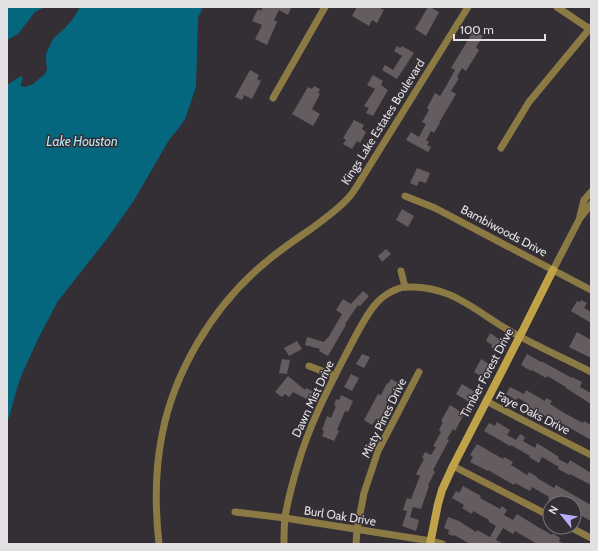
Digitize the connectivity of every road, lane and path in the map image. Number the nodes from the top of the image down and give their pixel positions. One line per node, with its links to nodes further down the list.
1 (325, 7): 5 (street)
2 (468, 7): 30 (street, Kings Lake Estates Boulevard)
3 (557, 7): 4 (street)
4 (590, 28): 6 (street)
5 (273, 98)
6 (501, 148)
7 (591, 192): 10 (street)
8 (405, 196): 11 (street, Bambiwoods Drive)
9 (591, 204): 10 (street)
10 (580, 218): 11 (street, Timber Forest Drive)
11 (553, 270): 14 (street, Bambiwoods Drive); 15 (street, Timber Forest Drive)
12 (401, 271): 13 (street)
13 (405, 287): 15 (street); 19 (street, Dawn Mist Drive)
14 (591, 290)
15 (520, 336): 18 (street); 20 (street, Timber Forest Drive)
16 (309, 366): 19 (street)
17 (419, 372): 26 (street, Misty Pines Drive)
18 (591, 372)
19 (335, 376): 25 (street, Dawn Mist Drive)
20 (486, 401): 21 (street, Faye Oaks Drive); 22 (street, Timber Forest Drive)
21 (591, 455)
22 (452, 466): 24 (street); 29 (street, Timber Forest Drive)
23 (235, 512): 25 (street, Burl Oak Drive)
24 (542, 512)
25 (285, 518): 26 (street, Burl Oak Drive); 31 (street, Dawn Mist Drive)
26 (357, 530): 29 (street, Burl Oak Drive); 32 (street, Misty Pines Drive)
27 (582, 533): 28 (street)
28 (591, 538)
29 (431, 542): 33 (street, Burl Oak Drive)
30 (159, 544)
31 (284, 544)
32 (356, 544)
33 (442, 544)

